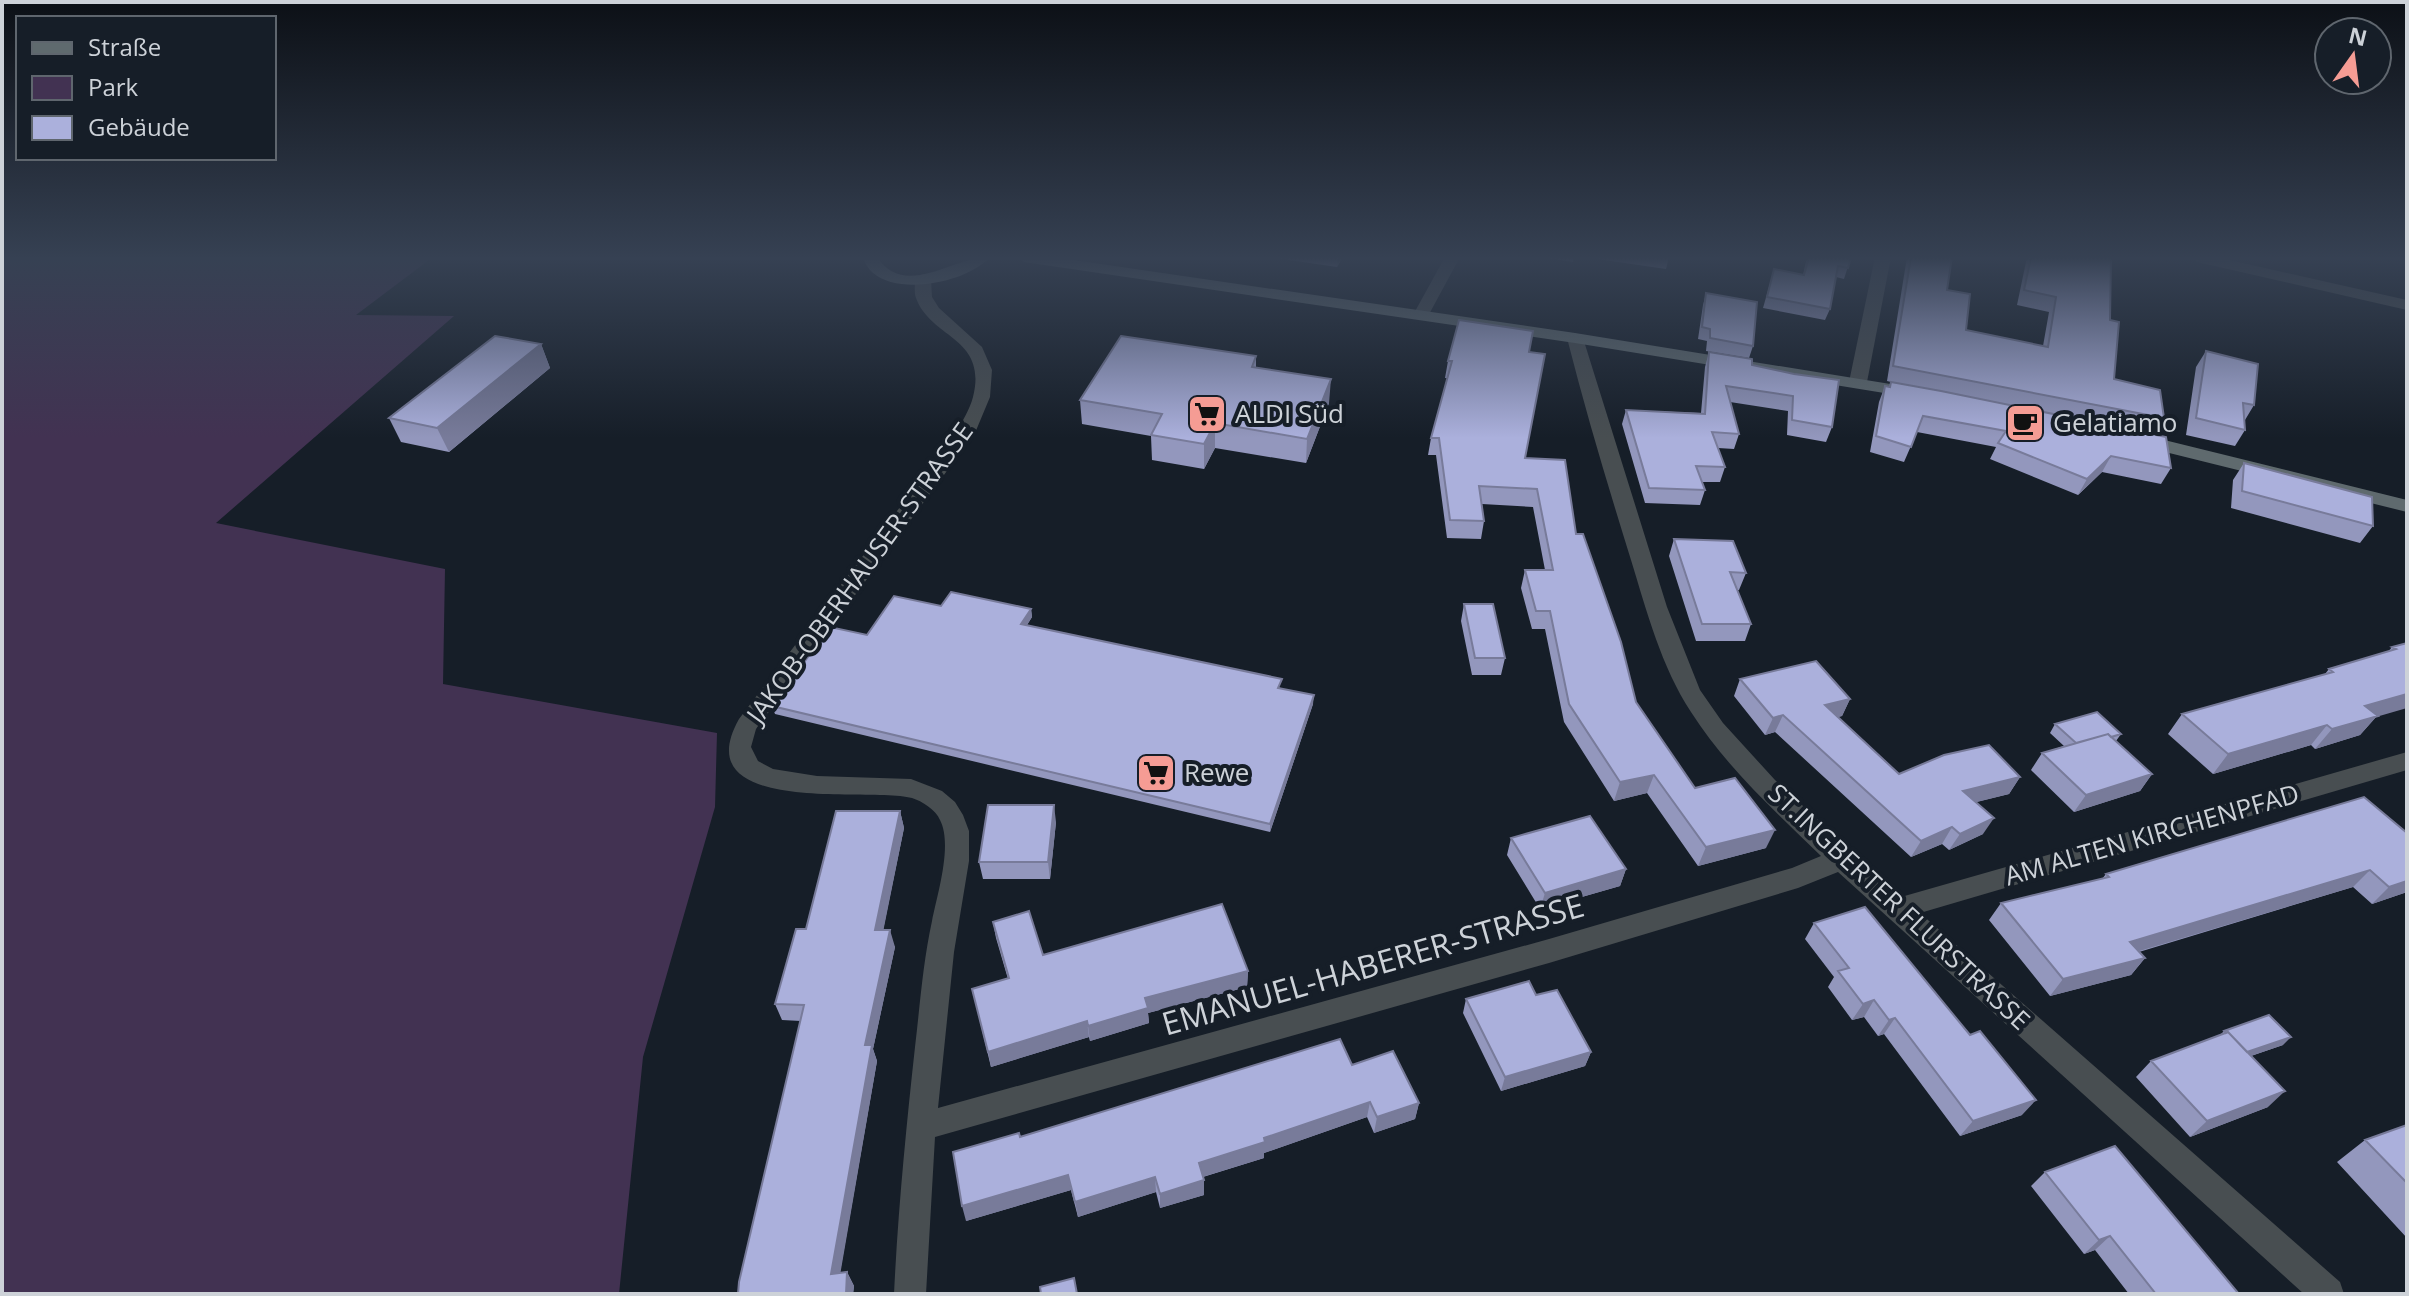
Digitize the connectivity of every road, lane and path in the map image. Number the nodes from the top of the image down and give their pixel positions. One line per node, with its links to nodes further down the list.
1 (942, 317): 12 (street, JAKOB-OBERHAUSER-STRASSE)
2 (1438, 317): 4 (main road)
3 (1871, 317): 5 (street)
4 (1575, 338): 5 (main road); 10 (street, ST.INGBERTER FLURSTRASSE)
5 (1858, 382): 6 (main road)
6 (1930, 396)
7 (2119, 434): 8 (main road)
8 (2407, 506)
9 (2407, 761): 11 (street, AM ALTEN KIRCHENPFAD)
10 (1841, 859): 11 (street, ST.INGBERTER FLURSTRASSE); 12 (street, EMANUEL-HABERER-STRASSE)
11 (1897, 909): 14 (street, ST.INGBERTER FLURSTRASSE)
12 (920, 1127): 13 (street, JAKOB-OBERHAUSER-STRASSE)
13 (910, 1294)
14 (2328, 1294)

